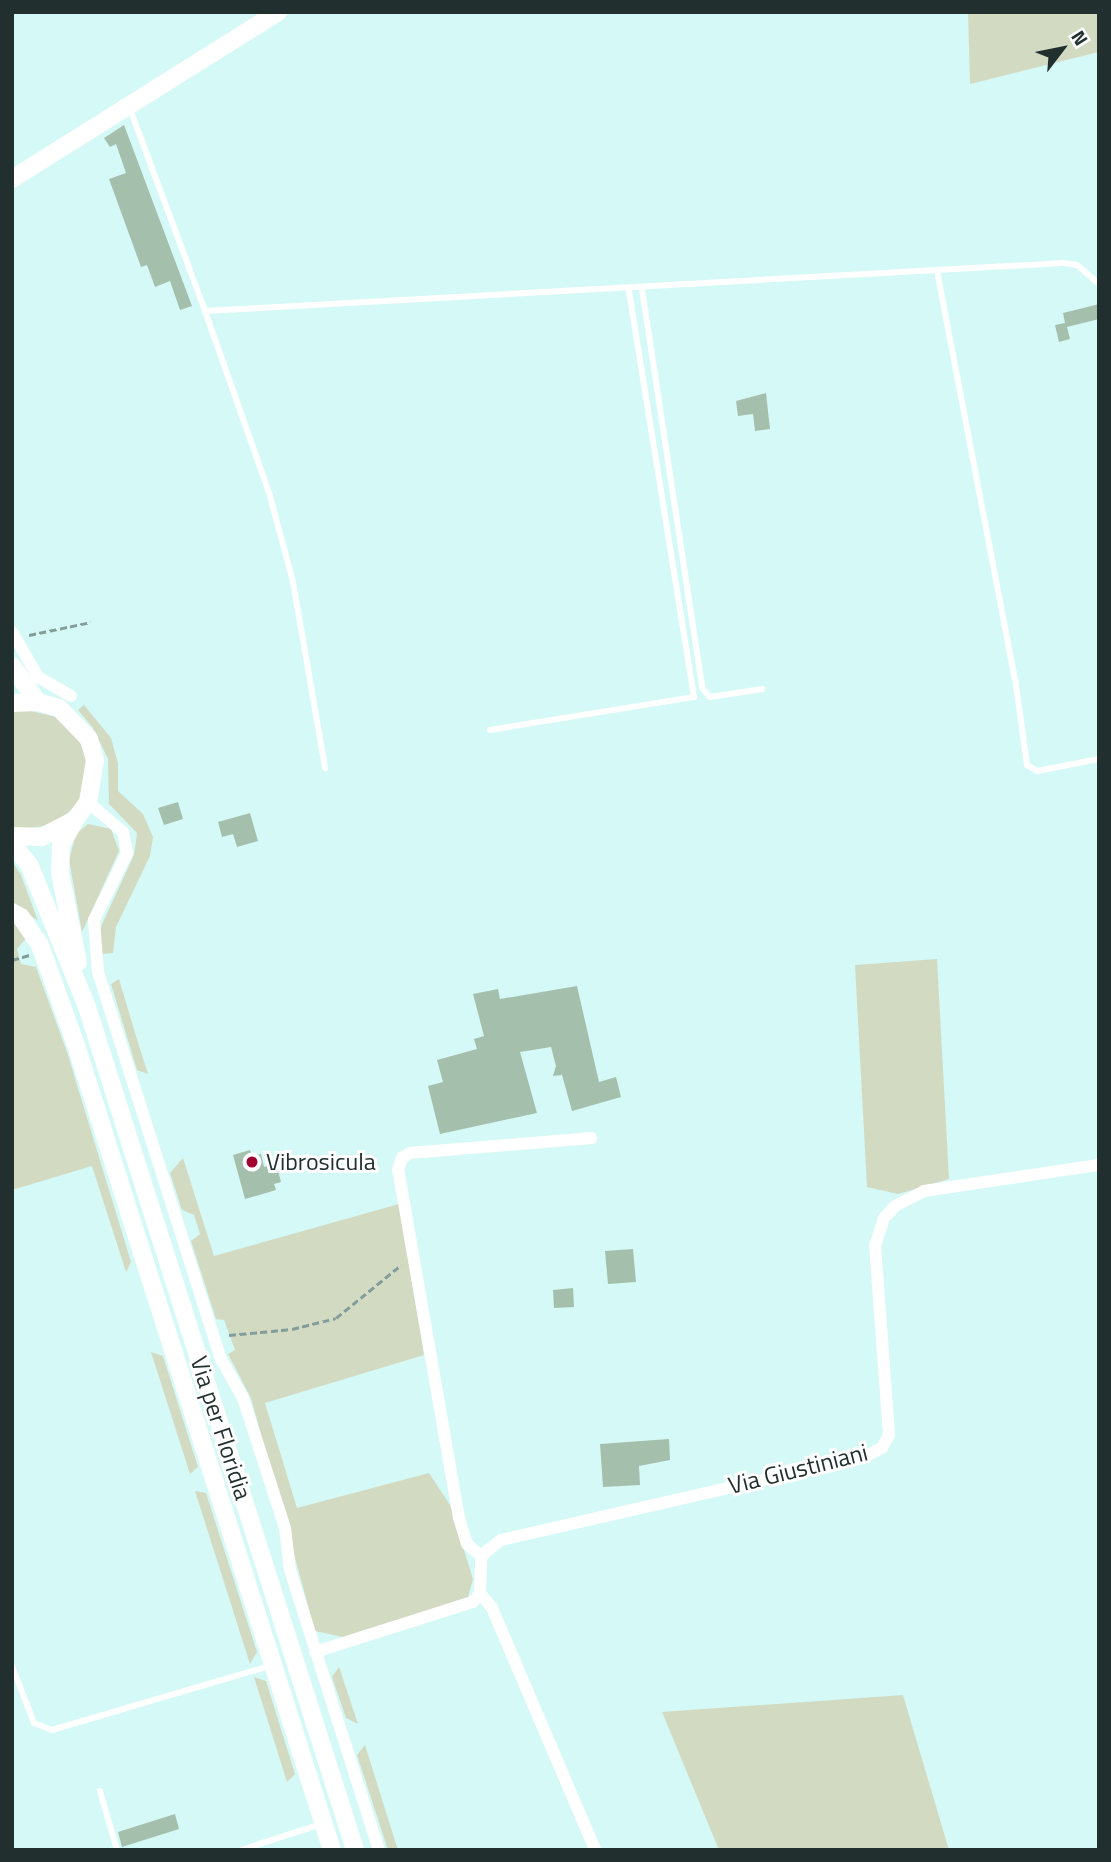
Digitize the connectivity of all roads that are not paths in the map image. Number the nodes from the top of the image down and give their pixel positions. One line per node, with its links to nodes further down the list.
1 (278, 12): 2 (main road)
2 (129, 107): 3 (main road); 8 (lane)
3 (12, 179)
4 (937, 271): 5 (lane); 6 (lane); 16 (lane)
5 (1099, 284)
6 (642, 289): 7 (lane); 11 (lane)
7 (629, 290): 8 (lane); 15 (lane)
8 (205, 311): 17 (lane)
9 (15, 638): 12 (street)
10 (12, 666): 13 (main road)
11 (762, 689)
12 (71, 696)
13 (38, 702): 14 (main road); 18 (main road)
14 (12, 703)
15 (490, 730)
16 (1099, 759)
17 (325, 768)
18 (88, 802): 19 (main road); 28 (street)
19 (75, 820): 20 (main road); 23 (main road)
20 (12, 836)
21 (12, 844): 23 (main road)
22 (12, 912): 29 (main road)
23 (87, 1007): 36 (main road, Via per Floridia)
24 (591, 1138): 26 (street)
25 (1099, 1165): 26 (street, Via Giustiniani)
26 (481, 1556): 27 (street)
27 (480, 1593): 28 (street); 38 (street)
28 (315, 1652): 37 (street)
29 (272, 1666): 30 (lane); 32 (main road)
30 (12, 1667)
31 (100, 1791): 33 (lane)
32 (323, 1824): 34 (lane); 35 (main road)
33 (117, 1850)
34 (241, 1850)
35 (332, 1850)
36 (355, 1850)
37 (379, 1850)
38 (595, 1850)

